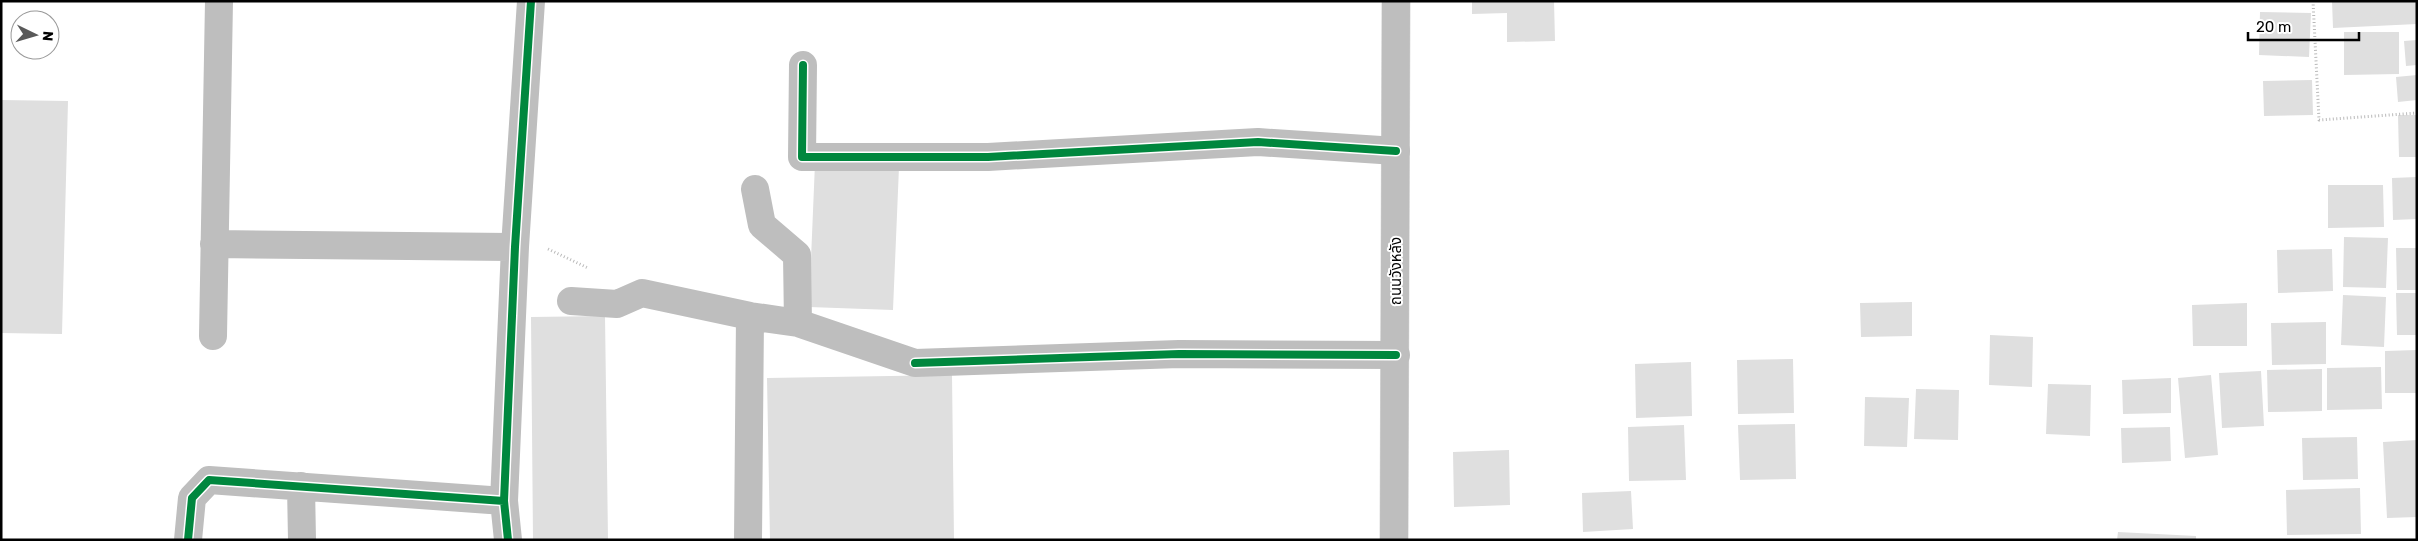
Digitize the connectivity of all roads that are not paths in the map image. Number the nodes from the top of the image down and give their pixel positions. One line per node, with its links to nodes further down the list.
1 (219, 1): 7 (street)
2 (530, 1): 8 (street)
3 (1396, 1): 5 (street, ถนนวังหลัง)
4 (803, 65): 5 (street)
5 (1396, 151): 13 (street, ถนนวังหลัง)
6 (756, 188): 11 (street)
7 (214, 244): 8 (street); 12 (street)
8 (515, 247): 15 (street)
9 (571, 301): 10 (street)
10 (750, 316): 11 (street); 19 (street)
11 (798, 323): 13 (street)
12 (213, 336)
13 (1396, 356): 20 (street, ถนนวังหลัง)
14 (301, 486): 15 (street); 16 (street); 17 (street)
15 (504, 501): 18 (street)
16 (188, 540)
17 (302, 540)
18 (508, 540)
19 (748, 540)
20 (1394, 540)

